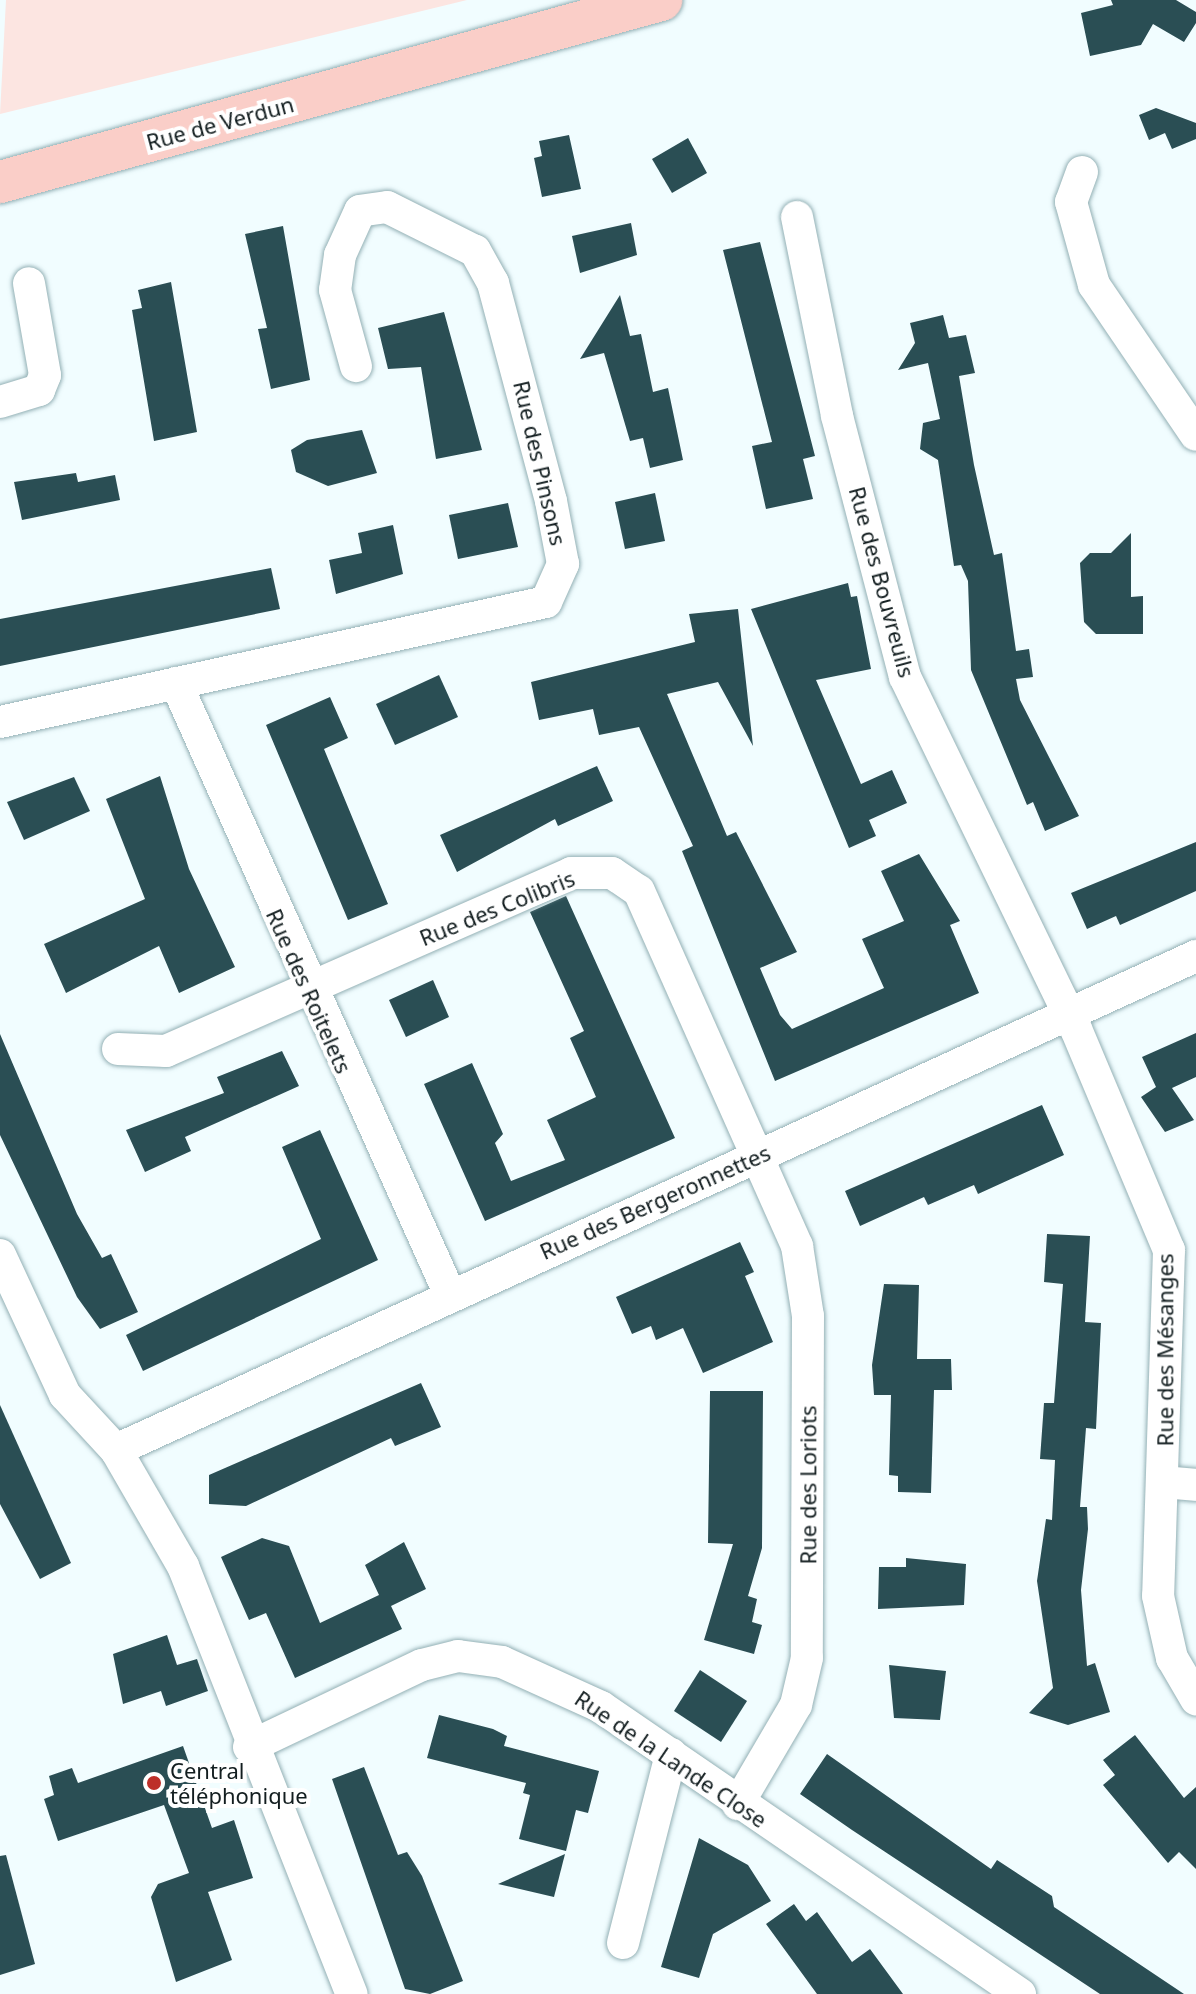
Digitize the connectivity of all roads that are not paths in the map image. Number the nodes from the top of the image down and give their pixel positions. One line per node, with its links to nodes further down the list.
1 (661, 0): 2 (main road, Rue de Verdun)
2 (439, 57): 3 (main road, Rue de Verdun); 5 (main road, Rue de Verdun)
3 (0, 153)
4 (1082, 172): 9 (street)
5 (0, 182)
6 (797, 217): 17 (street, Rue des Bouvreuils)
7 (29, 283): 11 (street)
8 (356, 366): 13 (street, Rue des Pinsons)
9 (1164, 379): 10 (street); 12 (street)
10 (1196, 397)
11 (0, 402)
12 (1196, 435)
13 (176, 683): 14 (street, Rue des Pinsons); 16 (street, Rue des Roitelets)
14 (0, 722)
15 (1196, 956): 17 (street, Rue des Bergeronnettes)
16 (307, 988): 18 (street, Rue des Colibris); 19 (street, Rue des Colibris); 21 (street, Rue des Roitelets)
17 (1065, 1014): 19 (street, Rue des Bergeronnettes); 23 (street, Rue des Mésanges)
18 (118, 1049)
19 (759, 1157): 21 (street, Rue des Bergeronnettes); 28 (street, Rue des Loriots)
20 (0, 1255): 22 (street)
21 (450, 1295): 22 (street, Rue des Bergeronnettes)
22 (116, 1450): 26 (street)
23 (1163, 1482): 24 (street); 25 (street, Rue des Mésanges)
24 (1196, 1485)
25 (1196, 1699)
26 (249, 1747): 27 (street, Rue de la Lande Close); 30 (street)
27 (671, 1754): 28 (street, Rue de la Lande Close); 29 (street)
28 (738, 1804): 31 (street, Rue de la Lande Close)
29 (623, 1943)
30 (352, 1994)
31 (1020, 1994)

